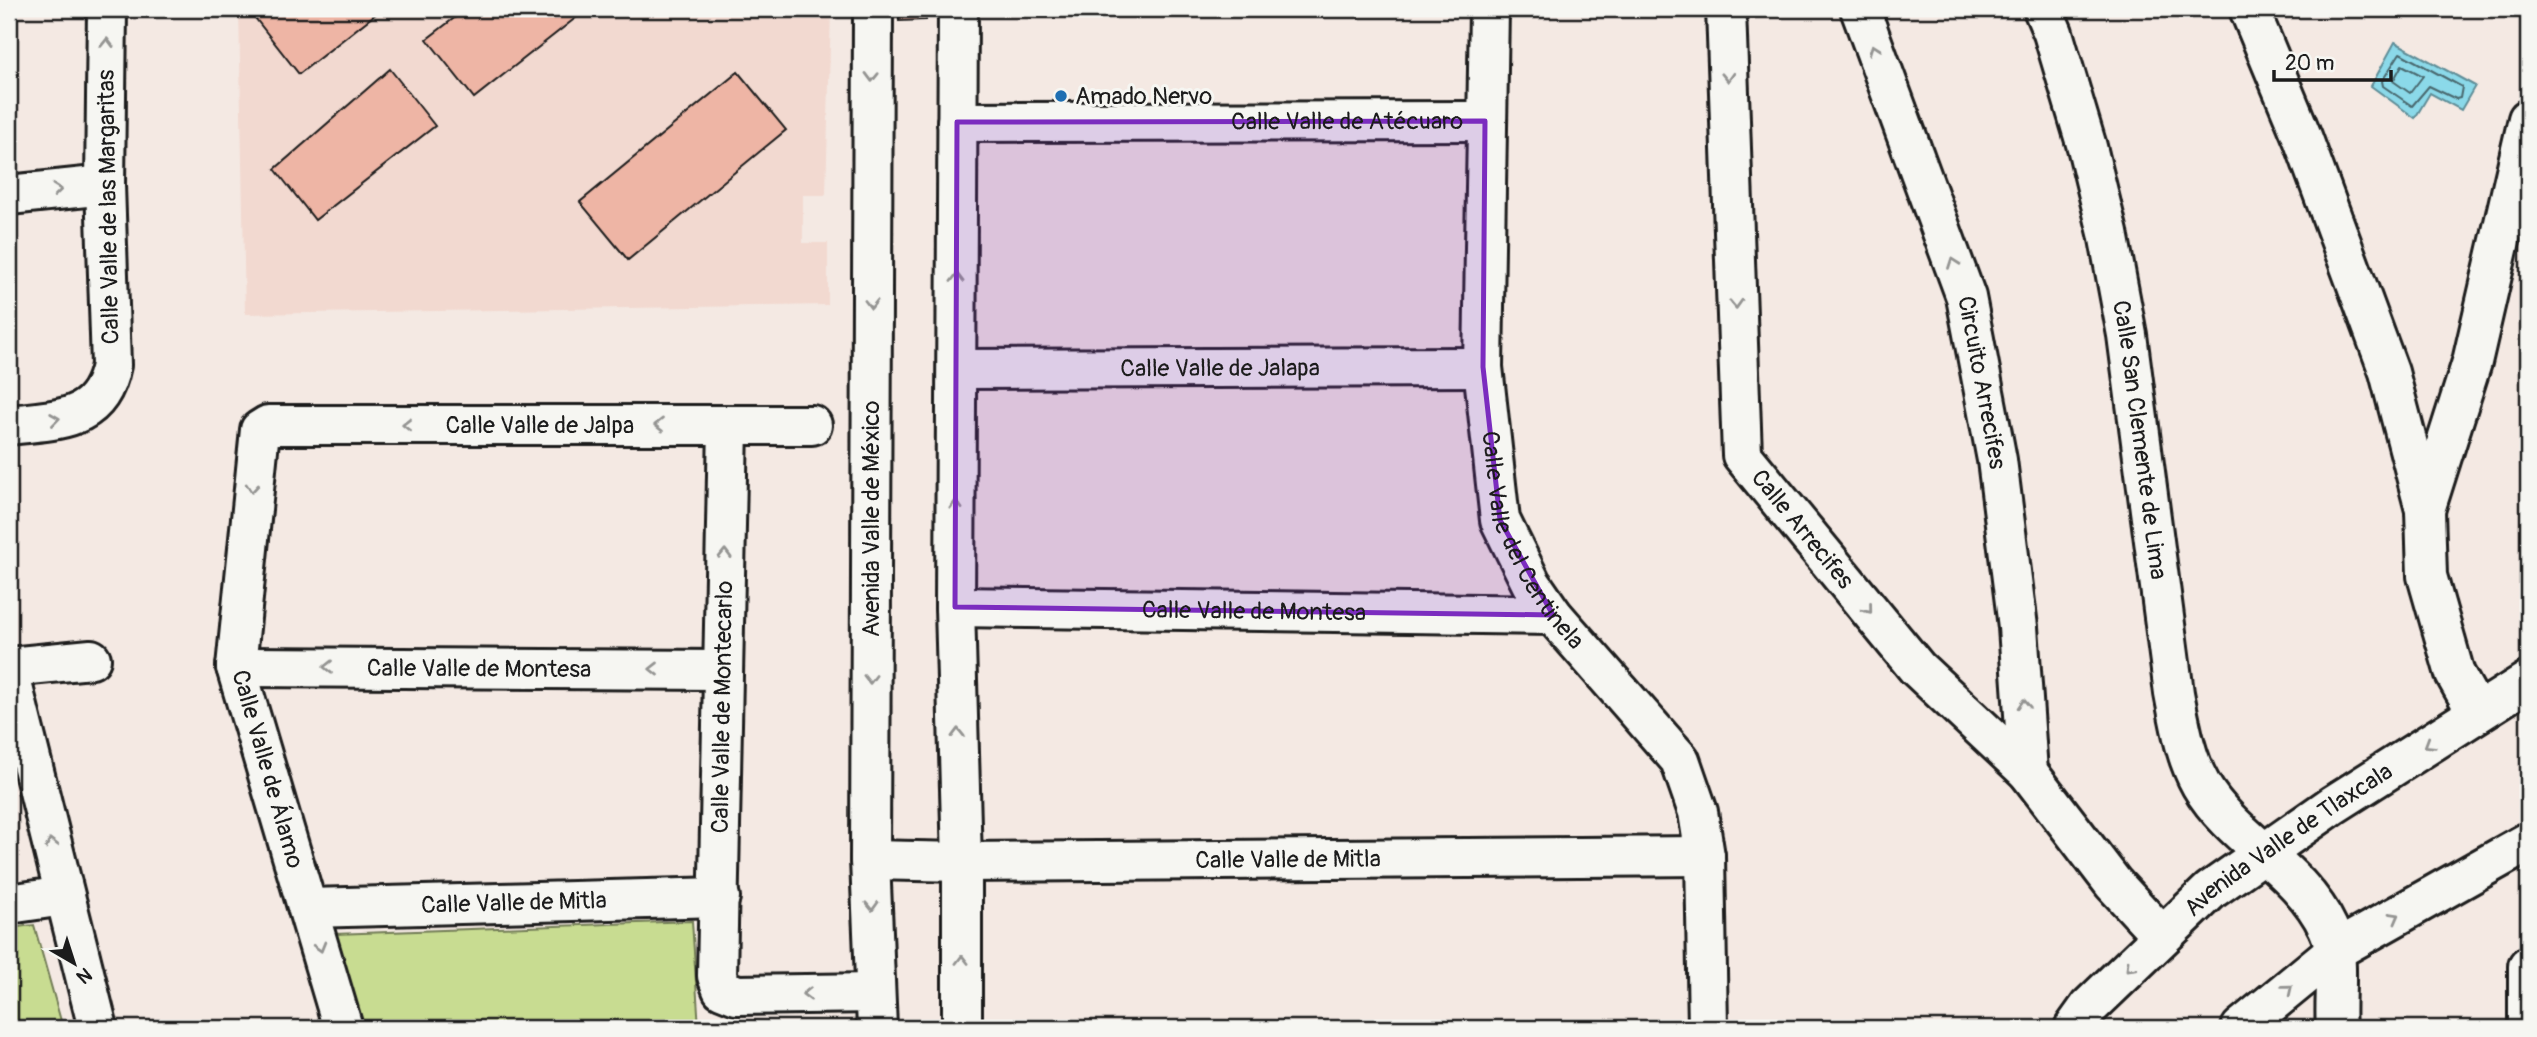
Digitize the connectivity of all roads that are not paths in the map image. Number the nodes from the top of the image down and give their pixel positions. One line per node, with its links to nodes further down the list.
1 (107, 9): 12 (street, Calle Valle de las Margaritas, one-way to 1)
2 (873, 9): 33 (street, Avenida Valle de México, one-way to 33)
3 (958, 9): 11 (street)
4 (1489, 9): 10 (street, Calle Valle del Centinela)
5 (1726, 9): 29 (street, Calle Arrecifes, one-way to 29)
6 (1860, 9): 29 (street, Circuito Arrecifes, one-way to 6)
7 (2043, 9): 32 (street, Calle San Clemente de Lima)
8 (2249, 9): 20 (street)
9 (2528, 118): 20 (street)
10 (1486, 121): 11 (street, Calle Valle de Atécuaro); 14 (street, Calle Valle del Centinela)
11 (957, 122): 15 (street, one-way to 11)
12 (105, 185): 13 (street, one-way to 12); 16 (street, Calle Valle de las Margaritas, one-way to 12)
13 (9, 195)
14 (1483, 367): 15 (street, Calle Valle de Jalapa); 22 (street, Calle Valle del Centinela)
15 (958, 369): 21 (street, one-way to 15)
16 (9, 425)
17 (268, 425): 18 (street, Calle Valle de Jalpa, one-way to 17); 24 (street, Calle Valle de Álamo, one-way to 24)
18 (728, 425): 19 (street, Calle Valle de Jalpa); 26 (street, Calle Valle de Montecarlo, one-way to 18)
19 (812, 425)
20 (2425, 510): 28 (street)
21 (955, 607): 22 (street, Calle Valle de Montesa); 34 (street, one-way to 21)
22 (1553, 615): 31 (street, Calle Valle del Centinela)
23 (91, 659): 25 (street)
24 (236, 667): 26 (street, Calle Valle de Montesa, one-way to 24); 38 (street, Calle Valle de Álamo)
25 (9, 669): 35 (street, one-way to 25)
26 (722, 670): 36 (street, Calle Valle de Montecarlo)
27 (2528, 681): 28 (street, Avenida Valle de Tlaxcala)
28 (2477, 713): 32 (street, Avenida Valle de Tlaxcala, one-way to 32)
29 (2028, 772): 39 (street, Calle Arrecifes)
30 (2528, 842): 40 (street, one-way to 30)
31 (1705, 856): 34 (street, Calle Valle de Mitla); 46 (street, Calle Valle del Centinela)
32 (2271, 857): 39 (street, Avenida Valle de Tlaxcala); 40 (street, Calle San Clemente de Lima)
33 (870, 860): 34 (street, Calle Valle de Mitla); 42 (street, Avenida Valle de México, one-way to 42)
34 (962, 862): 45 (street, one-way to 34)
35 (64, 896): 37 (street); 43 (street)
36 (720, 897): 38 (street, Calle Valle de Mitla); 42 (street, Calle Valle de Montecarlo, one-way to 36)
37 (9, 904)
38 (309, 908): 44 (street, Calle Valle de Álamo, one-way to 44)
39 (2161, 935): 47 (street, Avenida Valle de Tlaxcala, one-way to 47)
40 (2336, 950): 48 (street, one-way to 40); 49 (street)
41 (2528, 966): 50 (street)
42 (876, 1010)
43 (98, 1028)
44 (343, 1028)
45 (962, 1028)
46 (1708, 1028)
47 (2074, 1028)
48 (2241, 1028)
49 (2336, 1028)
50 (2528, 1028)

